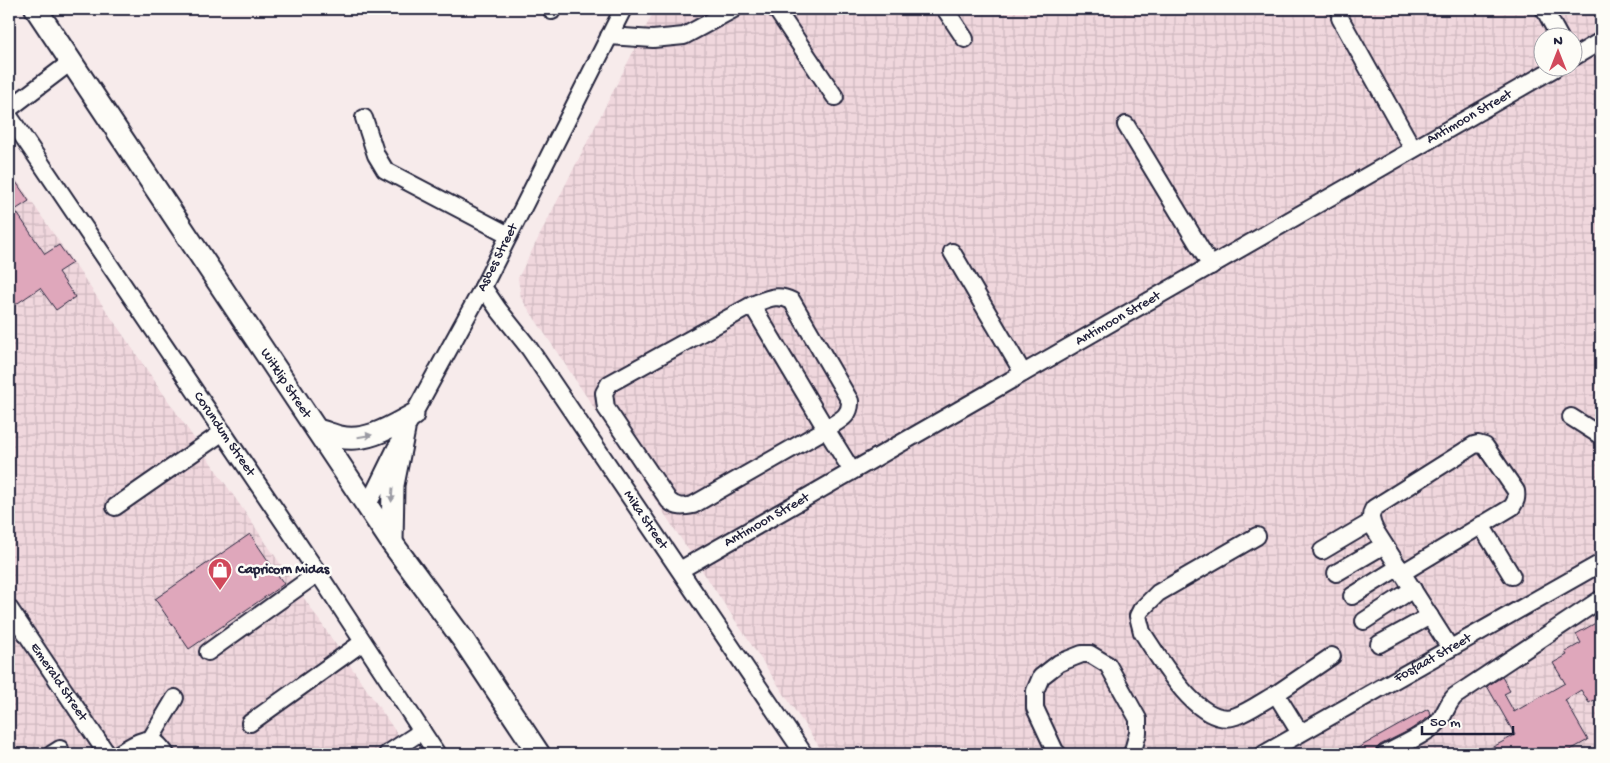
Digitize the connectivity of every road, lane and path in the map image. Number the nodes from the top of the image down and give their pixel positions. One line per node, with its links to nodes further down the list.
1 (36, 9): 13 (main road, Witklip Street)
2 (623, 9): 9 (street, Asbes Street)
3 (734, 9): 9 (street)
4 (776, 9): 15 (street)
5 (945, 9): 10 (street)
6 (1544, 9): 8 (street)
7 (1340, 18): 20 (street)
8 (1554, 28)
9 (609, 36): 21 (street, Asbes Street)
10 (965, 39)
11 (1601, 41): 12 (street)
12 (1582, 52)
13 (72, 61): 16 (street); 30 (main road, Witklip Street)
14 (1538, 78): 20 (street, Antimoon Street)
15 (835, 97)
16 (9, 109)
17 (9, 116): 31 (street, Corundum Street)
18 (364, 118): 21 (street)
19 (1126, 125): 23 (street)
20 (1413, 149): 23 (street, Antimoon Street)
21 (509, 235): 24 (street, Asbes Street)
22 (952, 252): 26 (street)
23 (1210, 266): 26 (street, Antimoon Street)
24 (483, 287): 28 (street, Asbes Street); 43 (street, Mika Street)
25 (752, 305): 29 (street); 29 (street); 29 (street)
26 (1023, 373): 33 (street, Antimoon Street)
27 (1571, 417): 32 (street)
28 (409, 422): 30 (main road, one-way to 28); 34 (street, Asbes Street); 39 (main road, one-way to 39)
29 (826, 428): 33 (street)
30 (317, 430): 34 (main road, Witklip Street)
31 (223, 432): 35 (street); 45 (street, Corundum Street)
32 (1601, 436)
33 (852, 471): 43 (street, Antimoon Street)
34 (368, 504): 39 (main road, Witklip Street)
35 (115, 506)
36 (1371, 522): 37 (street); 40 (street); 41 (street)
37 (1481, 525): 44 (street); 47 (street)
38 (1257, 536): 59 (street)
39 (392, 543): 70 (main road, Witklip Street)
40 (1384, 545): 44 (street); 46 (street)
41 (1322, 551)
42 (1601, 563): 56 (street, Fosfaat Street)
43 (680, 570): 71 (street, Mika Street)
44 (1400, 570): 48 (street); 49 (street)
45 (318, 573): 54 (street, Corundum Street); 57 (street)
46 (1336, 573)
47 (1512, 576)
48 (1413, 589): 52 (street); 53 (street)
49 (1352, 596)
50 (1601, 599): 75 (street)
51 (9, 608): 65 (street, Emerald Street)
52 (1430, 616): 55 (street); 56 (street)
53 (1364, 621)
54 (363, 642): 61 (street); 62 (street, Corundum Street)
55 (1380, 644)
56 (1450, 648): 63 (street, Fosfaat Street)
57 (208, 652)
58 (1332, 656): 59 (street)
59 (1276, 694): 63 (street)
60 (175, 698): 64 (street)
61 (250, 723)
62 (422, 731): 68 (street); 69 (street, Corundum Street)
63 (1300, 733): 74 (street, Fosfaat Street)
64 (150, 740): 66 (street); 67 (street)
65 (107, 754)
66 (118, 754)
67 (166, 754)
68 (387, 754)
69 (437, 754)
70 (539, 754)
71 (804, 754)
72 (1058, 754): 73 (street)
73 (1132, 754)
74 (1264, 754)
75 (1385, 754)

